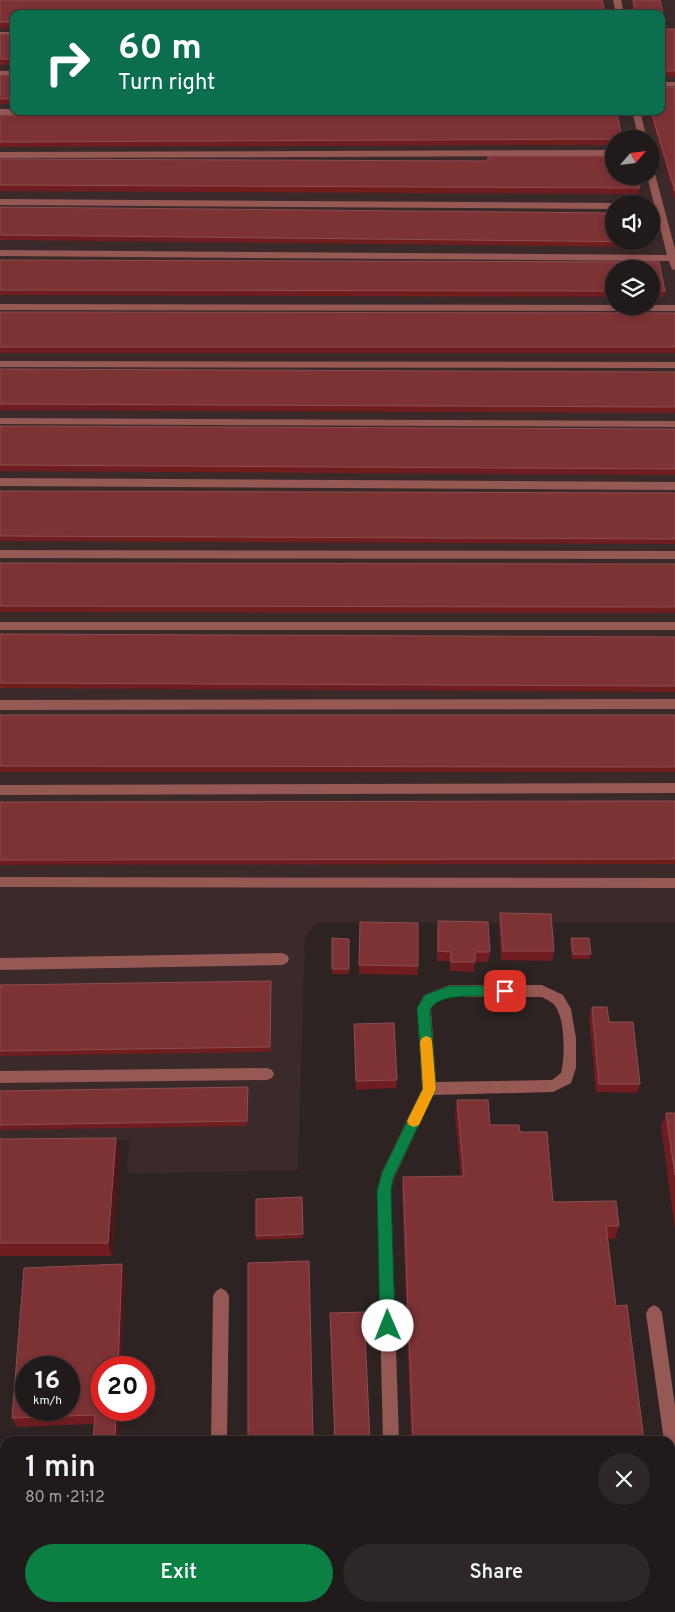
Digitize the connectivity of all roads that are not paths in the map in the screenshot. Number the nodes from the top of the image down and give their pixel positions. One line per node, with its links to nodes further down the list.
1 (637, 115): 2 (lane)
2 (641, 130)
3 (605, 153): 4 (lane)
4 (0, 155)
5 (0, 202): 6 (lane)
6 (605, 206)
7 (660, 221): 9 (lane)
8 (0, 253): 9 (lane)
9 (674, 262)
10 (0, 307): 11 (lane)
11 (675, 308)
12 (0, 364): 13 (lane)
13 (675, 365)
14 (0, 421): 15 (lane)
15 (675, 424)
16 (0, 482): 17 (lane)
17 (675, 486)
18 (0, 554): 19 (lane)
19 (675, 555)
20 (0, 626): 21 (lane)
21 (675, 626)
22 (675, 704): 23 (lane)
23 (0, 705)
24 (675, 788): 25 (lane)
25 (0, 790)
26 (0, 882): 27 (lane)
27 (675, 883)
28 (282, 959): 29 (lane)
29 (0, 964)
30 (267, 1074): 31 (lane)
31 (0, 1076)
32 (430, 1089): 32 (lane); 36 (lane)
33 (221, 1296): 35 (lane)
34 (654, 1313): 37 (lane)
35 (219, 1436)
36 (391, 1436)
37 (671, 1436)

